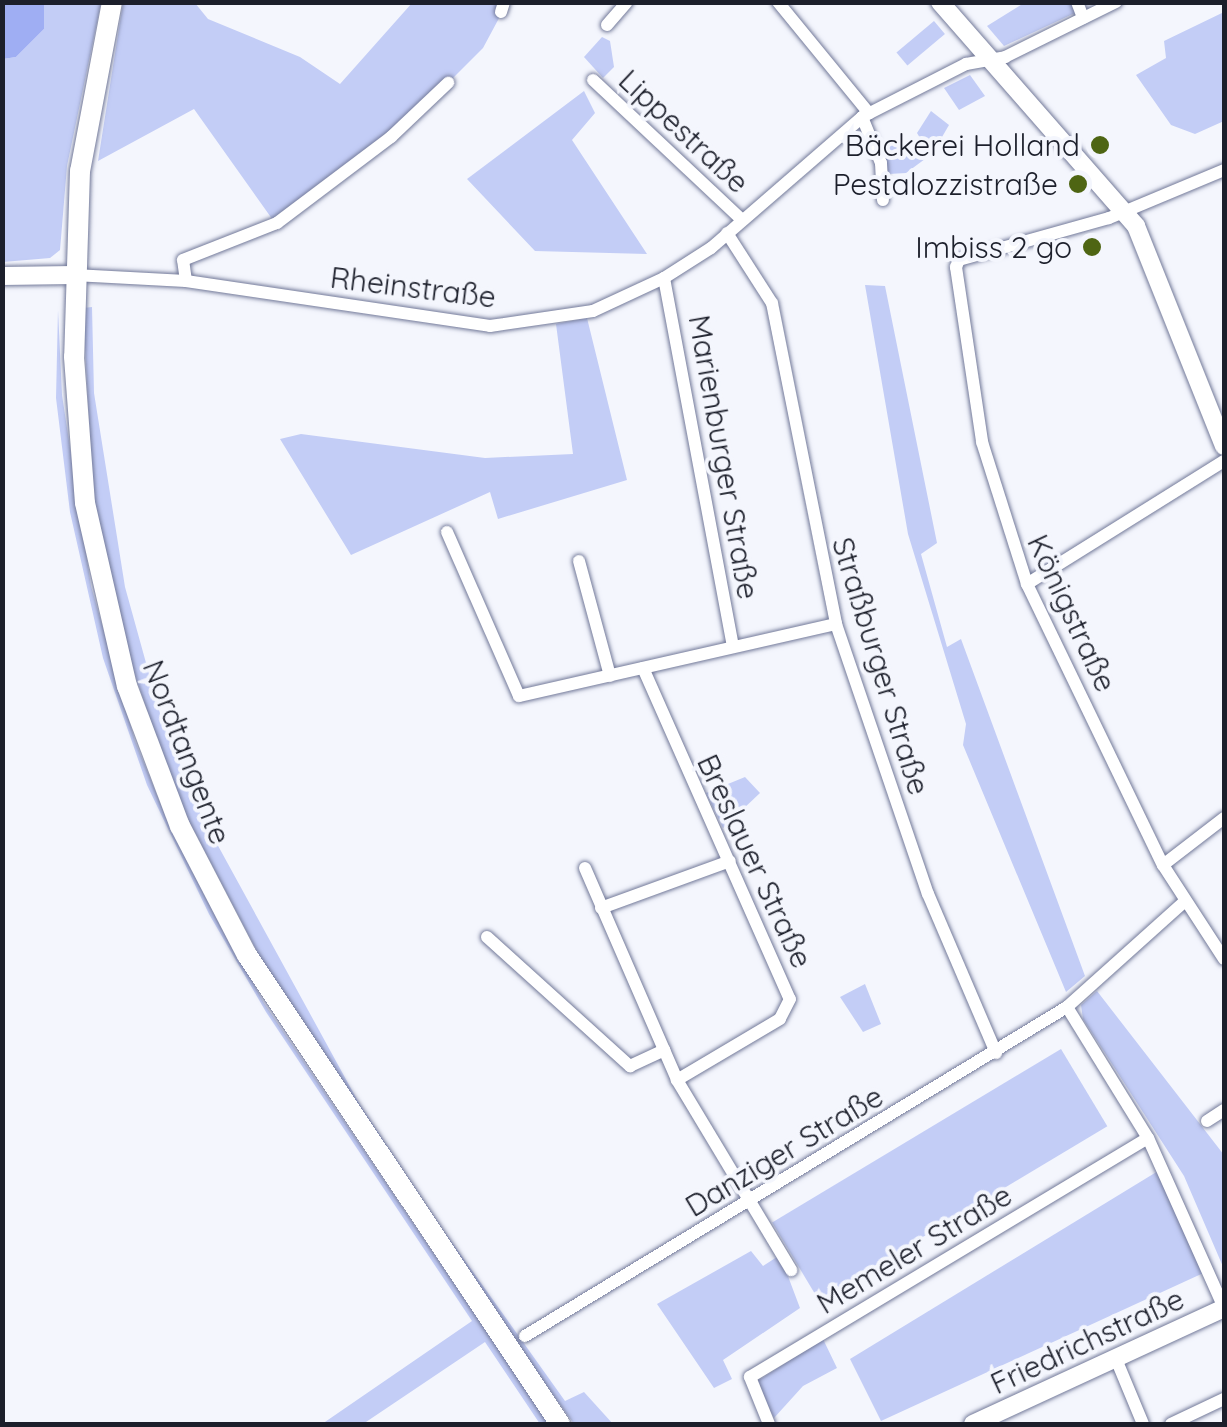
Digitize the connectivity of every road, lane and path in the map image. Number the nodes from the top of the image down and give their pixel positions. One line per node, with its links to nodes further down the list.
1 (112, 2): 18 (main road, Nordtangente)
2 (627, 2): 8 (street)
3 (778, 2): 12 (street)
4 (940, 2): 9 (street)
5 (1077, 2): 7 (street)
6 (1116, 2): 7 (street, Rheinstraße)
7 (1083, 18): 9 (street, Rheinstraße)
8 (606, 26)
9 (988, 58): 12 (street, Rheinstraße); 15 (street)
10 (593, 80): 16 (street, Lippestraße)
11 (448, 84): 21 (street)
12 (866, 115): 14 (street); 16 (street, Rheinstraße)
13 (1224, 170): 15 (street)
14 (883, 200)
15 (1125, 210): 22 (street); 26 (street, Königstraße)
16 (740, 218): 17 (street, Rheinstraße)
17 (726, 232): 20 (street, Rheinstraße); 27 (street, Straßburger Straße)
18 (74, 275): 19 (street); 21 (street, Rheinstraße); 52 (main road, Nordtangente)
19 (2, 276)
20 (664, 278): 21 (street, Rheinstraße); 28 (street, Marienburger Straße)
21 (186, 281)
22 (1224, 446)
23 (1224, 461): 26 (street)
24 (447, 532): 30 (street)
25 (579, 561): 30 (street)
26 (1027, 584): 33 (street, Königstraße)
27 (836, 624): 28 (street); 41 (street, Straßburger Straße)
28 (734, 645): 29 (street)
29 (643, 668): 30 (street); 32 (street, Breslauer Straße)
30 (610, 676)
31 (1224, 818): 33 (street)
32 (730, 861): 36 (street); 42 (street, Breslauer Straße)
33 (1162, 864): 35 (street, Königstraße)
34 (585, 868): 36 (street)
35 (1184, 902): 38 (street, Königstraße); 39 (street, Danziger Straße)
36 (601, 908): 40 (street)
37 (487, 937): 40 (street)
38 (1224, 959)
39 (1066, 1007): 41 (street, Danziger Straße); 45 (street)
40 (664, 1050): 42 (street)
41 (996, 1052): 46 (street, Danziger Straße)
42 (677, 1080): 46 (street)
43 (1224, 1110): 44 (street)
44 (1208, 1121)
45 (1148, 1138): 48 (street); 53 (street, Memeler Straße)
46 (752, 1200): 47 (street); 49 (street, Danziger Straße)
47 (790, 1270)
48 (1224, 1308): 50 (street, Friedrichstraße)
49 (525, 1336)
50 (1116, 1358): 54 (street, Friedrichstraße); 55 (street)
51 (1224, 1399): 56 (street)
52 (560, 1424)
53 (768, 1424)
54 (973, 1424)
55 (1143, 1424)
56 (1171, 1424)

